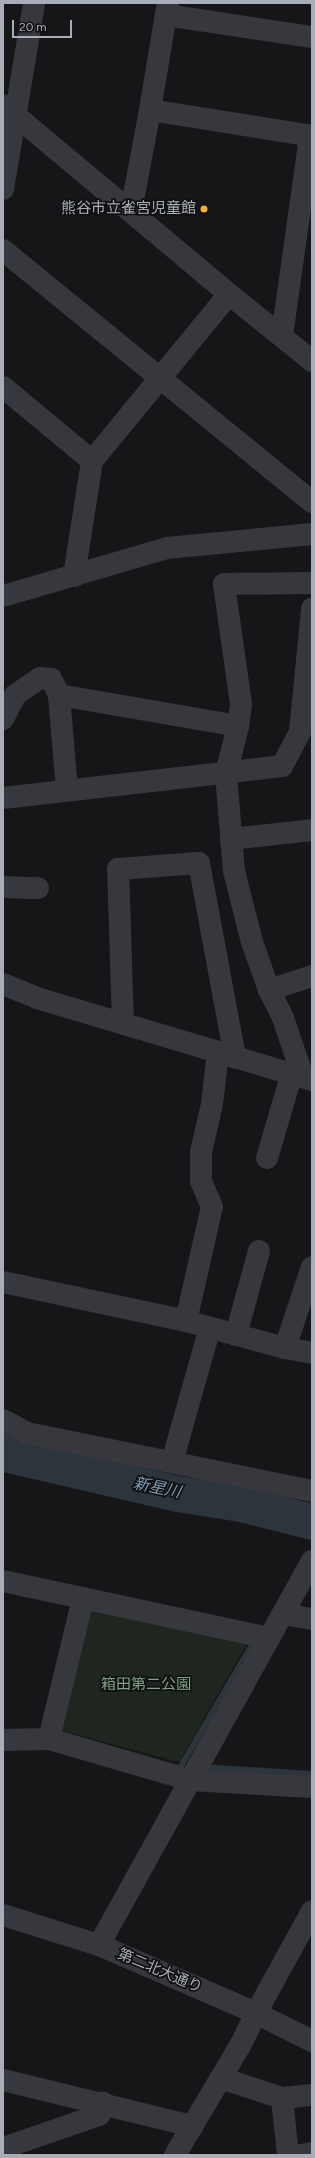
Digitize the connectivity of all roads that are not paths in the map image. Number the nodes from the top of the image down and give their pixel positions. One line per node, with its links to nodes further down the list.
1 (34, 3): 4 (street)
2 (167, 9): 3 (street); 5 (street)
3 (312, 37)
4 (9, 110): 7 (street); 8 (street)
5 (150, 110): 6 (street); 8 (street)
6 (311, 136): 9 (street)
7 (3, 190)
8 (130, 211): 11 (street)
9 (305, 221): 12 (street)
10 (3, 250): 14 (street)
11 (229, 294): 12 (street); 14 (street)
12 (282, 336): 13 (street)
13 (312, 361)
14 (161, 379): 16 (street); 17 (street)
15 (3, 387): 16 (street)
16 (92, 461): 19 (street)
17 (312, 502)
18 (312, 534): 19 (street)
19 (74, 576): 21 (street)
20 (312, 582): 25 (street)
21 (3, 596)
22 (312, 609): 26 (street)
23 (59, 696): 24 (street); 25 (street); 27 (street)
24 (3, 719)
25 (238, 726): 26 (street)
26 (226, 774): 27 (street); 30 (street)
27 (67, 790): 28 (street)
28 (3, 798)
29 (312, 830): 30 (street)
30 (231, 839): 35 (street)
31 (3, 887): 32 (street)
32 (38, 888)
33 (312, 976): 35 (street)
34 (3, 984): 36 (street)
35 (269, 990): 38 (street)
36 (123, 1024): 37 (street); 37 (street)
37 (226, 1055): 38 (street); 43 (street)
38 (302, 1077): 39 (street)
39 (267, 1158)
40 (259, 1251): 45 (street)
41 (312, 1267): 46 (street)
42 (3, 1282): 43 (street)
43 (186, 1321): 44 (street)
44 (210, 1328): 45 (street); 49 (street)
45 (236, 1335): 46 (street)
46 (285, 1348): 47 (street)
47 (312, 1353)
48 (3, 1420): 49 (street)
49 (172, 1462): 50 (street)
50 (312, 1491)
51 (312, 1561): 54 (street)
52 (3, 1581): 53 (street)
53 (83, 1598): 56 (street); 57 (street)
54 (283, 1614): 55 (street); 56 (street)
55 (312, 1619)
56 (269, 1638): 59 (street)
57 (49, 1739): 58 (street); 59 (street)
58 (3, 1740)
59 (192, 1776): 60 (street); 63 (street)
60 (312, 1787)
61 (3, 1915): 63 (street, 第二北大通り)
62 (309, 1922): 64 (street)
63 (99, 1945): 64 (street, 第二北大通り)
64 (256, 2012): 65 (street, 第二北大通り); 66 (street)
65 (312, 2041)
66 (221, 2078): 69 (street); 71 (street)
67 (3, 2080): 70 (street)
68 (312, 2095): 69 (street)
69 (282, 2098): 75 (street)
70 (103, 2104): 71 (street); 72 (street)
71 (192, 2126): 74 (street)
72 (3, 2148)
73 (312, 2153): 76 (street)
74 (175, 2155)
75 (288, 2155)
76 (302, 2155)

